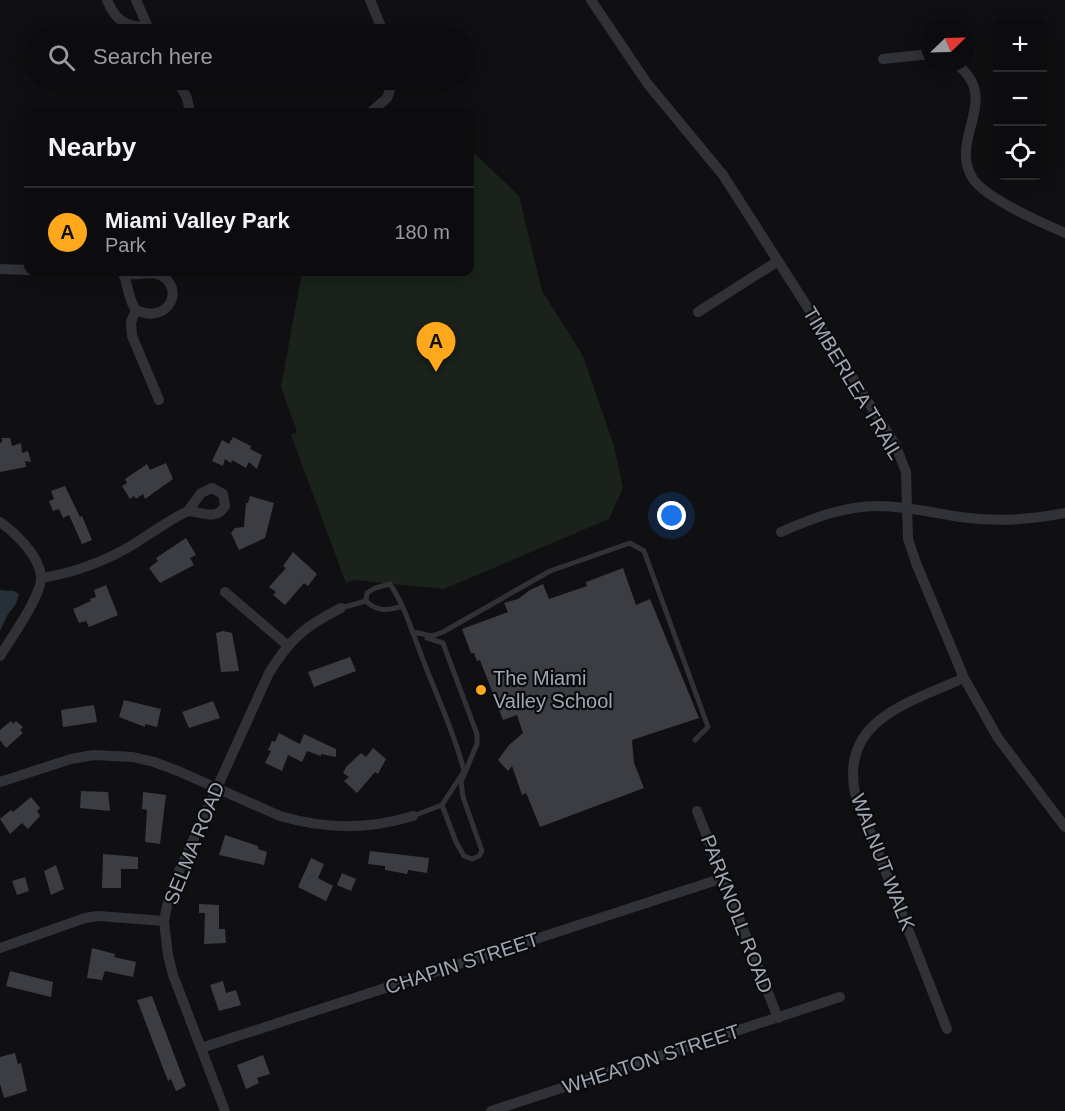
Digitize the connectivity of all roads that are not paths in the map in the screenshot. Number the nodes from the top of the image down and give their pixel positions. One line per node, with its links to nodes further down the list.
1 (107, 0): 5 (street)
2 (136, 0): 6 (street)
3 (370, 0): 7 (street)
4 (591, 0): 16 (street, TIMBERLEA TRAIL)
5 (125, 24)
6 (146, 24)
7 (380, 24)
8 (921, 55): 9 (street)
9 (883, 59)
10 (964, 72): 15 (street)
11 (183, 90): 13 (street)
12 (390, 90): 14 (street)
13 (189, 108)
14 (376, 108)
15 (1065, 232)
16 (778, 261): 22 (street); 24 (street, TIMBERLEA TRAIL)
17 (0, 268): 18 (street)
18 (24, 270)
19 (124, 276): 21 (street)
20 (163, 276): 21 (street)
21 (136, 310): 23 (street)
22 (698, 312)
23 (159, 400)
24 (907, 508): 26 (street); 28 (street); 37 (street, TIMBERLEA TRAIL)
25 (188, 511): 29 (street)
26 (1065, 513)
27 (0, 522): 29 (street)
28 (782, 532)
29 (41, 578): 36 (street)
30 (225, 592): 35 (street)
31 (366, 601): 32 (lane); 32 (lane); 33 (lane)
32 (402, 606): 34 (lane)
33 (341, 608): 35 (street, SELMA ROAD)
34 (413, 632): 38 (lane); 39 (lane); 39 (lane)
35 (287, 645): 41 (street, SELMA ROAD)
36 (0, 656)
37 (964, 678): 44 (street, TIMBERLEA TRAIL); 52 (street, WALNUT WALK)
38 (695, 740)
39 (464, 771): 42 (lane); 42 (lane)
40 (0, 782): 41 (street)
41 (215, 789): 45 (street); 48 (street, SELMA ROAD)
42 (442, 805): 45 (lane)
43 (697, 811): 47 (street, PARKNOLL ROAD)
44 (1061, 814): 46 (street, TIMBERLEA TRAIL)
45 (413, 816)
46 (1065, 827)
47 (723, 878): 51 (street, PARKNOLL ROAD); 53 (street, CHAPIN STREET)
48 (164, 921): 49 (street); 53 (street, SELMA ROAD)
49 (0, 948)
50 (840, 997): 51 (street, WHEATON STREET)
51 (778, 1018): 55 (street, WHEATON STREET)
52 (947, 1029)
53 (201, 1048): 54 (street, SELMA ROAD)
54 (225, 1111)
55 (491, 1111)

